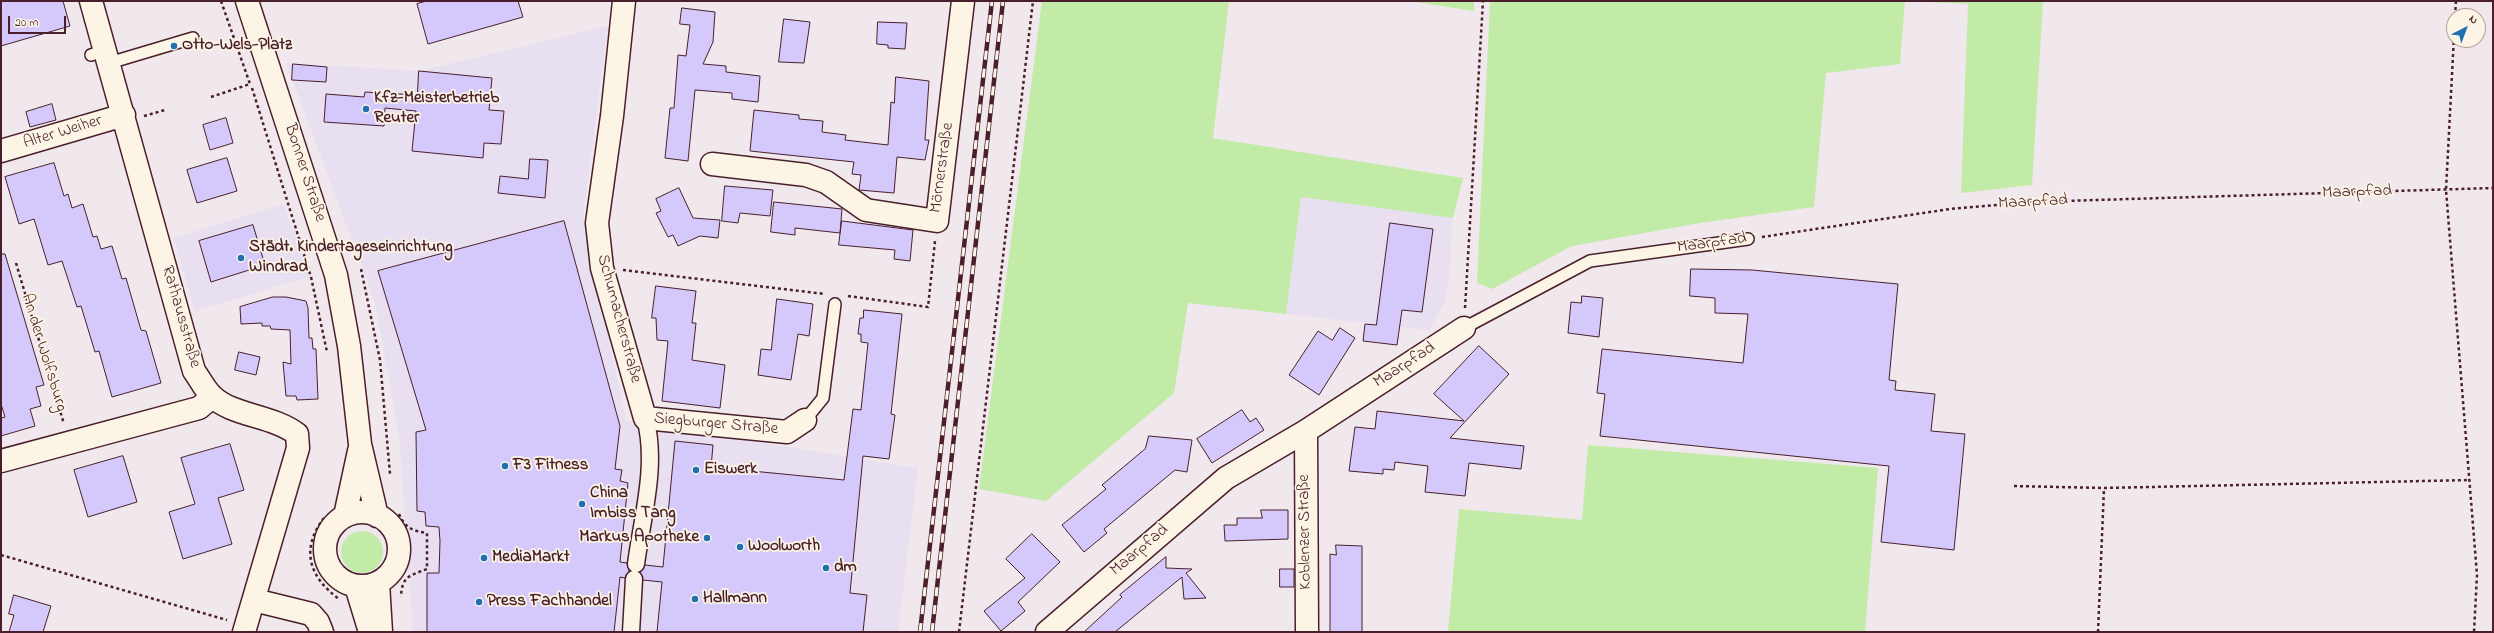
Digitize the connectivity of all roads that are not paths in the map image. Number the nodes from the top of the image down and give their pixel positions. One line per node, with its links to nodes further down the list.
1 (91, 1): 6 (street, Rathausstraße)
2 (247, 1): 17 (street, Bonner Straße)
3 (624, 1): 14 (street, Schumacherstraße)
4 (963, 1): 9 (street, Mörnerstraße)
5 (193, 38): 6 (lane)
6 (102, 56): 7 (street, Rathausstraße)
7 (124, 115): 8 (street, Alter Weiher); 13 (street, Rathausstraße)
8 (1, 152)
9 (712, 164)
10 (1748, 239): 12 (lane, Maarpfad)
11 (835, 304): 15 (lane, Siegburger Straße)
12 (1464, 328): 16 (street, Maarpfad)
13 (212, 397): 18 (street); 23 (street, Rathausstraße)
14 (645, 418): 15 (street, Siegburger Straße); 28 (street, Schumacherstraße)
15 (805, 420)
16 (1306, 431): 29 (street, Maarpfad); 30 (street, Koblenzer Straße)
17 (360, 444): 19 (street, Bonner Straße); 20 (street, Bonner Straße)
18 (1, 461)
19 (388, 514): 20 (street); 21 (street)
20 (336, 515): 22 (street)
21 (378, 583): 22 (street); 27 (street)
22 (348, 593): 26 (street)
23 (254, 600): 24 (street, Rathausstraße); 25 (street)
24 (244, 629)
25 (322, 632)
26 (370, 632)
27 (381, 632)
28 (631, 632)
29 (1047, 632)
30 (1307, 632)

